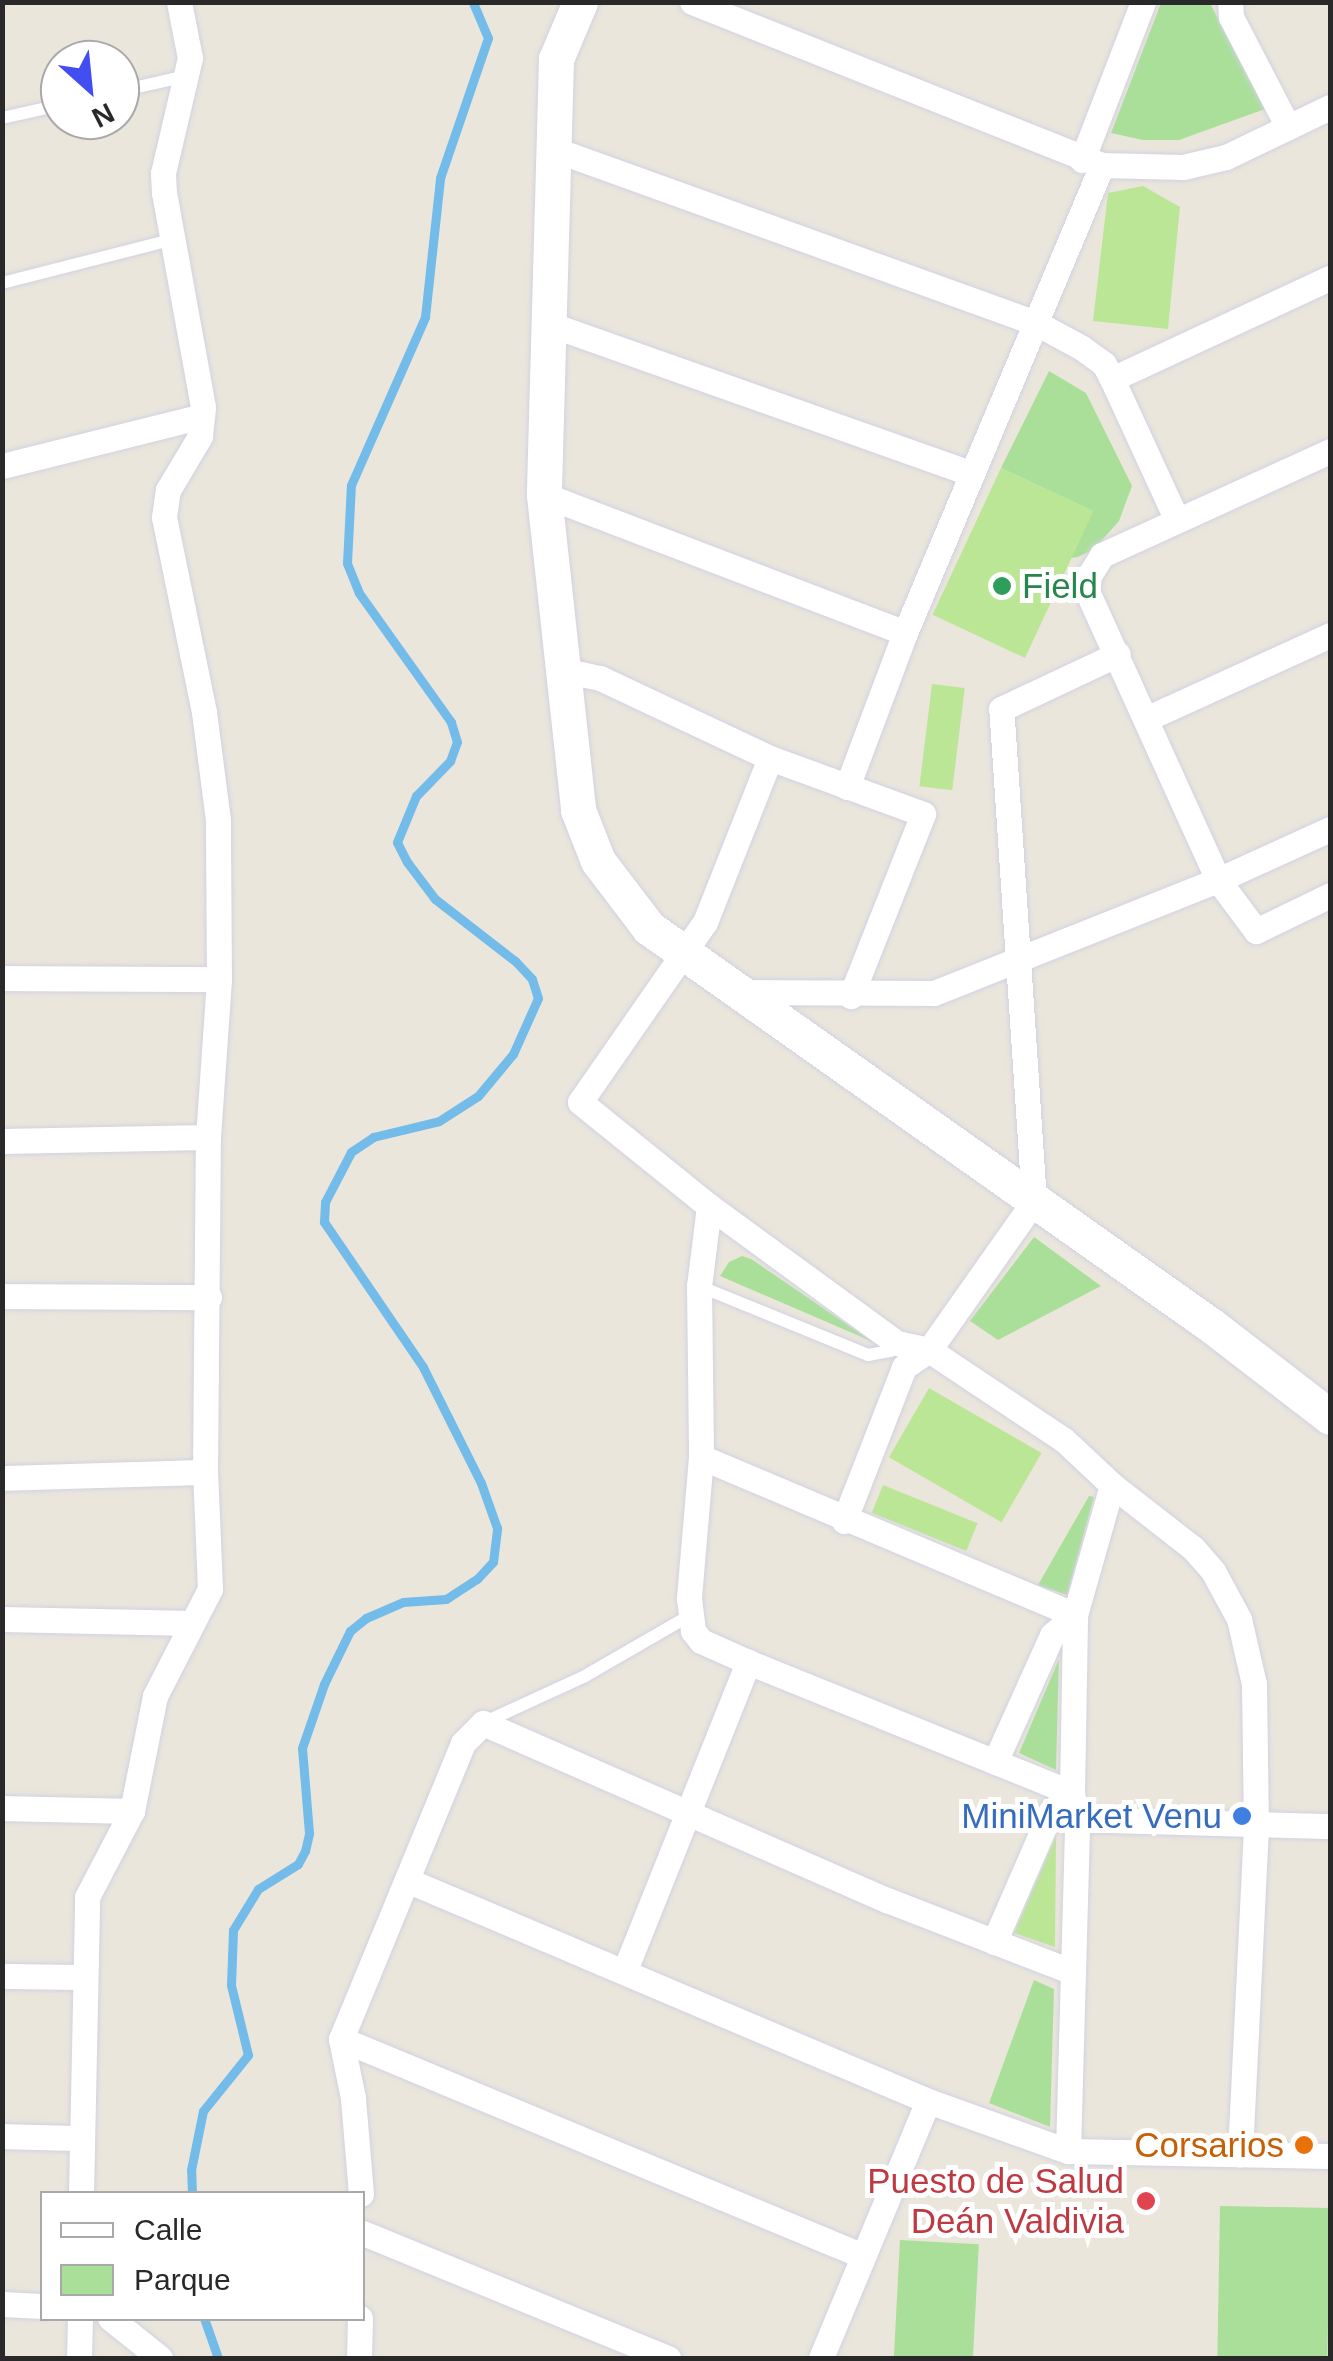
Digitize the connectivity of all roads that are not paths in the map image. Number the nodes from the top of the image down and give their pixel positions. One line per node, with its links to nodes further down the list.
1 (178, 2): 6 (street)
2 (580, 2): 12 (street)
3 (692, 2): 13 (street)
4 (1230, 2): 11 (street)
5 (1136, 5): 13 (street)
6 (186, 76): 7 (lane); 14 (street)
7 (140, 86)
8 (1330, 107): 11 (street)
9 (40, 109): 10 (lane)
10 (2, 118)
11 (1288, 127): 13 (street)
12 (556, 150): 17 (street); 18 (street)
13 (1092, 163): 17 (street)
14 (174, 240): 16 (lane); 20 (street)
15 (1330, 278): 19 (street)
16 (2, 283)
17 (1036, 323): 19 (street); 23 (street)
18 (549, 324): 23 (street); 24 (street)
19 (1112, 379): 25 (street)
20 (202, 416): 22 (street); 39 (street)
21 (1330, 451): 25 (street)
22 (2, 466)
23 (972, 474): 26 (street)
24 (544, 495): 26 (street); 29 (street)
25 (1177, 520): 28 (street)
26 (906, 633): 32 (street)
27 (1330, 634): 30 (street)
28 (1118, 654): 30 (street); 37 (street)
29 (562, 670): 31 (street); 36 (street)
30 (1148, 718): 34 (street)
31 (770, 758): 32 (street); 36 (street)
32 (848, 787): 41 (street)
33 (1330, 829): 34 (street)
34 (1218, 880): 35 (street); 37 (street)
35 (1330, 894)
36 (684, 953): 40 (street); 45 (street)
37 (1017, 961): 41 (street); 44 (street)
38 (2, 978): 39 (street)
39 (219, 979): 42 (street)
40 (738, 992): 41 (street); 44 (street)
41 (851, 996)
42 (208, 1137): 43 (street); 48 (street)
43 (2, 1141)
44 (1034, 1201): 50 (street); 51 (street)
45 (709, 1206): 46 (street); 49 (street)
46 (698, 1286): 49 (lane); 52 (street)
47 (2, 1296): 48 (street)
48 (209, 1296): 53 (street)
49 (896, 1343): 50 (street)
50 (928, 1350): 55 (street); 56 (street)
51 (1329, 1414)
52 (701, 1458): 56 (street); 58 (street)
53 (204, 1472): 54 (street); 60 (street)
54 (2, 1478)
55 (1112, 1485): 57 (street); 69 (street)
56 (844, 1521): 57 (street)
57 (1075, 1615): 63 (street); 64 (street)
58 (689, 1616): 61 (street); 62 (lane)
59 (2, 1619): 60 (street)
60 (192, 1623): 67 (street)
61 (748, 1662): 63 (street); 66 (street)
62 (483, 1723): 66 (street); 71 (street)
63 (995, 1762): 64 (street)
64 (1072, 1792): 68 (street); 72 (street)
65 (2, 1808): 67 (street)
66 (691, 1810): 72 (street); 73 (street)
67 (132, 1812): 76 (street)
68 (1077, 1819): 69 (street); 74 (street)
69 (1256, 1826): 70 (street); 82 (street)
70 (1330, 1826)
71 (410, 1881): 73 (street); 77 (street)
72 (994, 1942): 74 (street)
73 (625, 1970): 78 (street)
74 (1070, 1971): 81 (street)
75 (2, 1976): 76 (street)
76 (84, 1977): 80 (street)
77 (341, 2039): 85 (street); 87 (street)
78 (928, 2101): 81 (street); 87 (street)
79 (2, 2136): 80 (street)
80 (81, 2138): 84 (street)
81 (1068, 2151): 82 (street)
82 (1240, 2154): 83 (street)
83 (1330, 2156)
84 (81, 2191)
85 (361, 2191)
86 (365, 2235): 96 (street)
87 (863, 2256): 97 (street)
88 (2, 2304): 89 (street)
89 (40, 2306)
90 (80, 2321): 93 (street)
91 (114, 2321): 94 (street)
92 (360, 2321): 95 (street)
93 (79, 2358)
94 (160, 2358)
95 (359, 2358)
96 (668, 2358)
97 (821, 2358)

